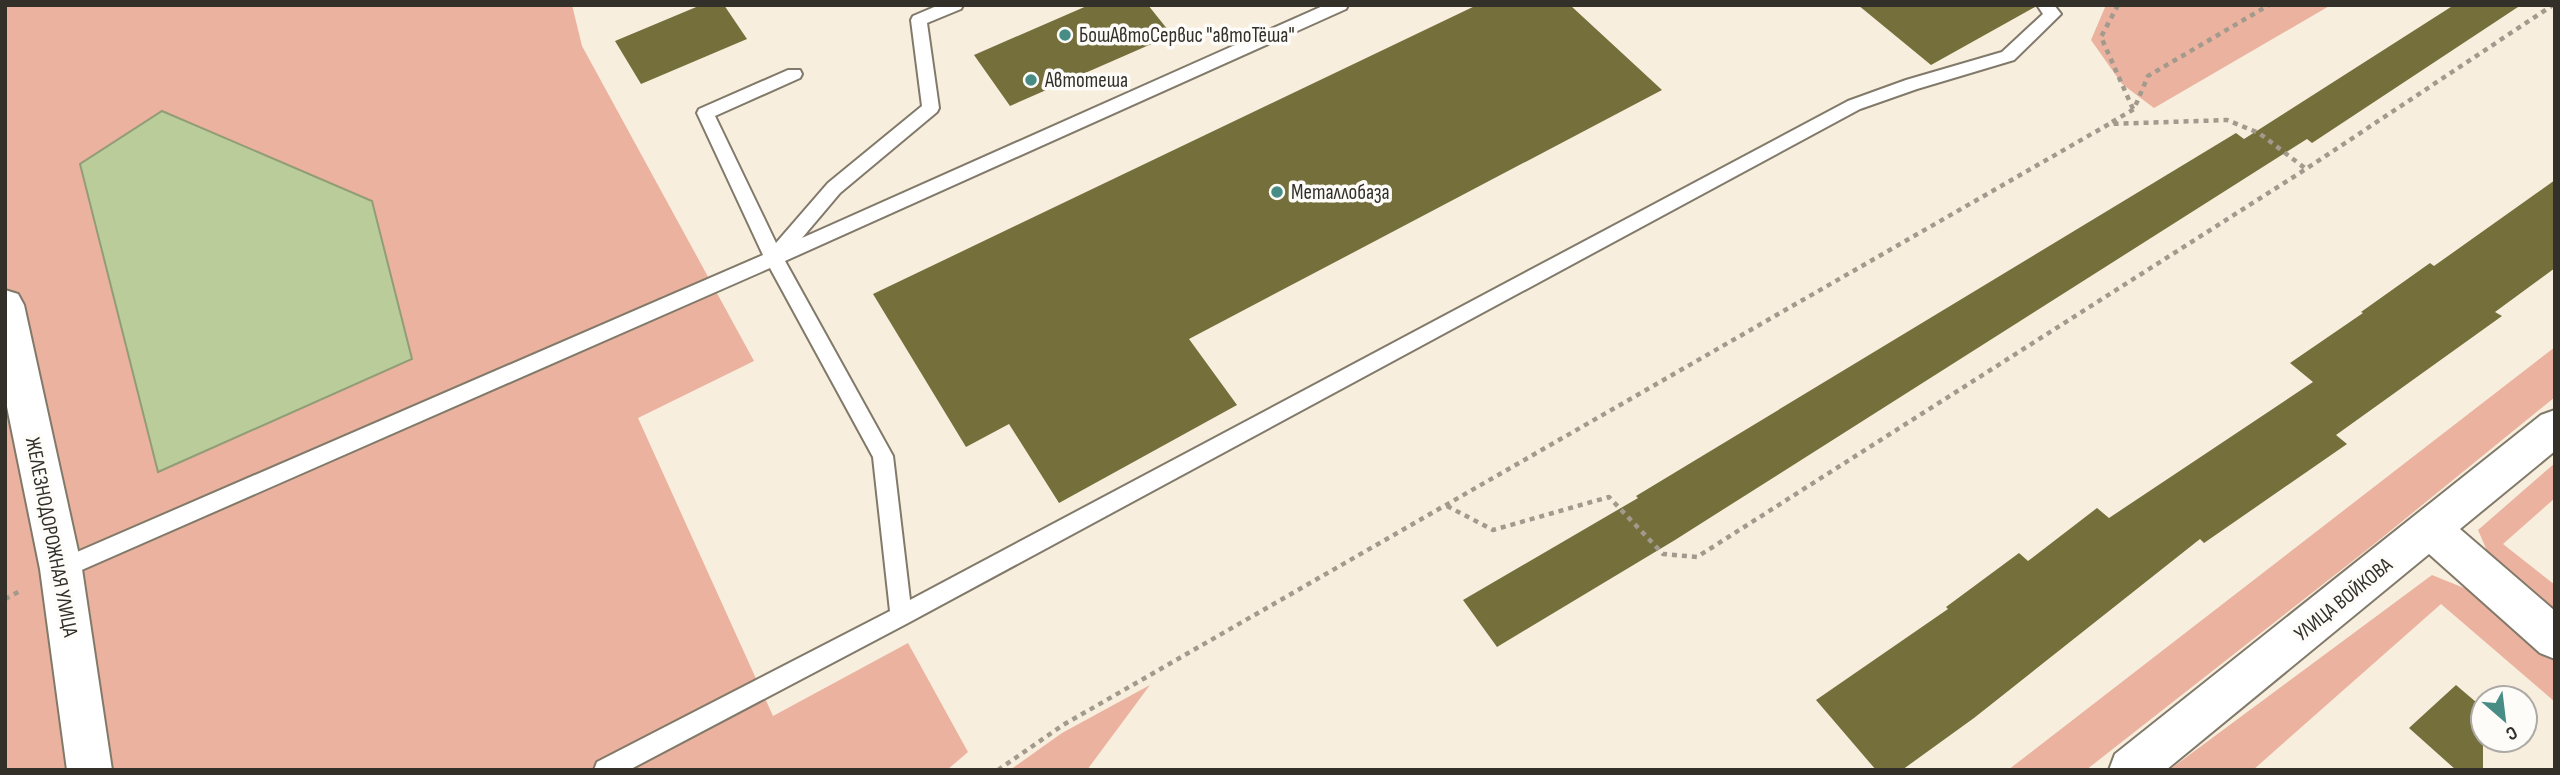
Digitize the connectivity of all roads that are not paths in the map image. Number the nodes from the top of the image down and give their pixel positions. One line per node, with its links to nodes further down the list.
1 (955, 5): 5 (lane)
2 (1339, 5): 5 (lane)
3 (2045, 5): 10 (lane)
4 (794, 74): 5 (lane)
5 (774, 258): 9 (lane); 10 (lane)
6 (5, 305): 9 (street, ЖЕЛЕЗНОДОРОЖНАЯ УЛИЦА)
7 (2555, 427): 8 (street, УЛИЦА ВОЙКОВА)
8 (2431, 528): 11 (street); 14 (street, УЛИЦА ВОЙКОВА)
9 (61, 569): 12 (street, ЖЕЛЕЗНОДОРОЖНАЯ УЛИЦА)
10 (901, 616): 13 (lane)
11 (2555, 639)
12 (90, 770)
13 (605, 770)
14 (2131, 770)

